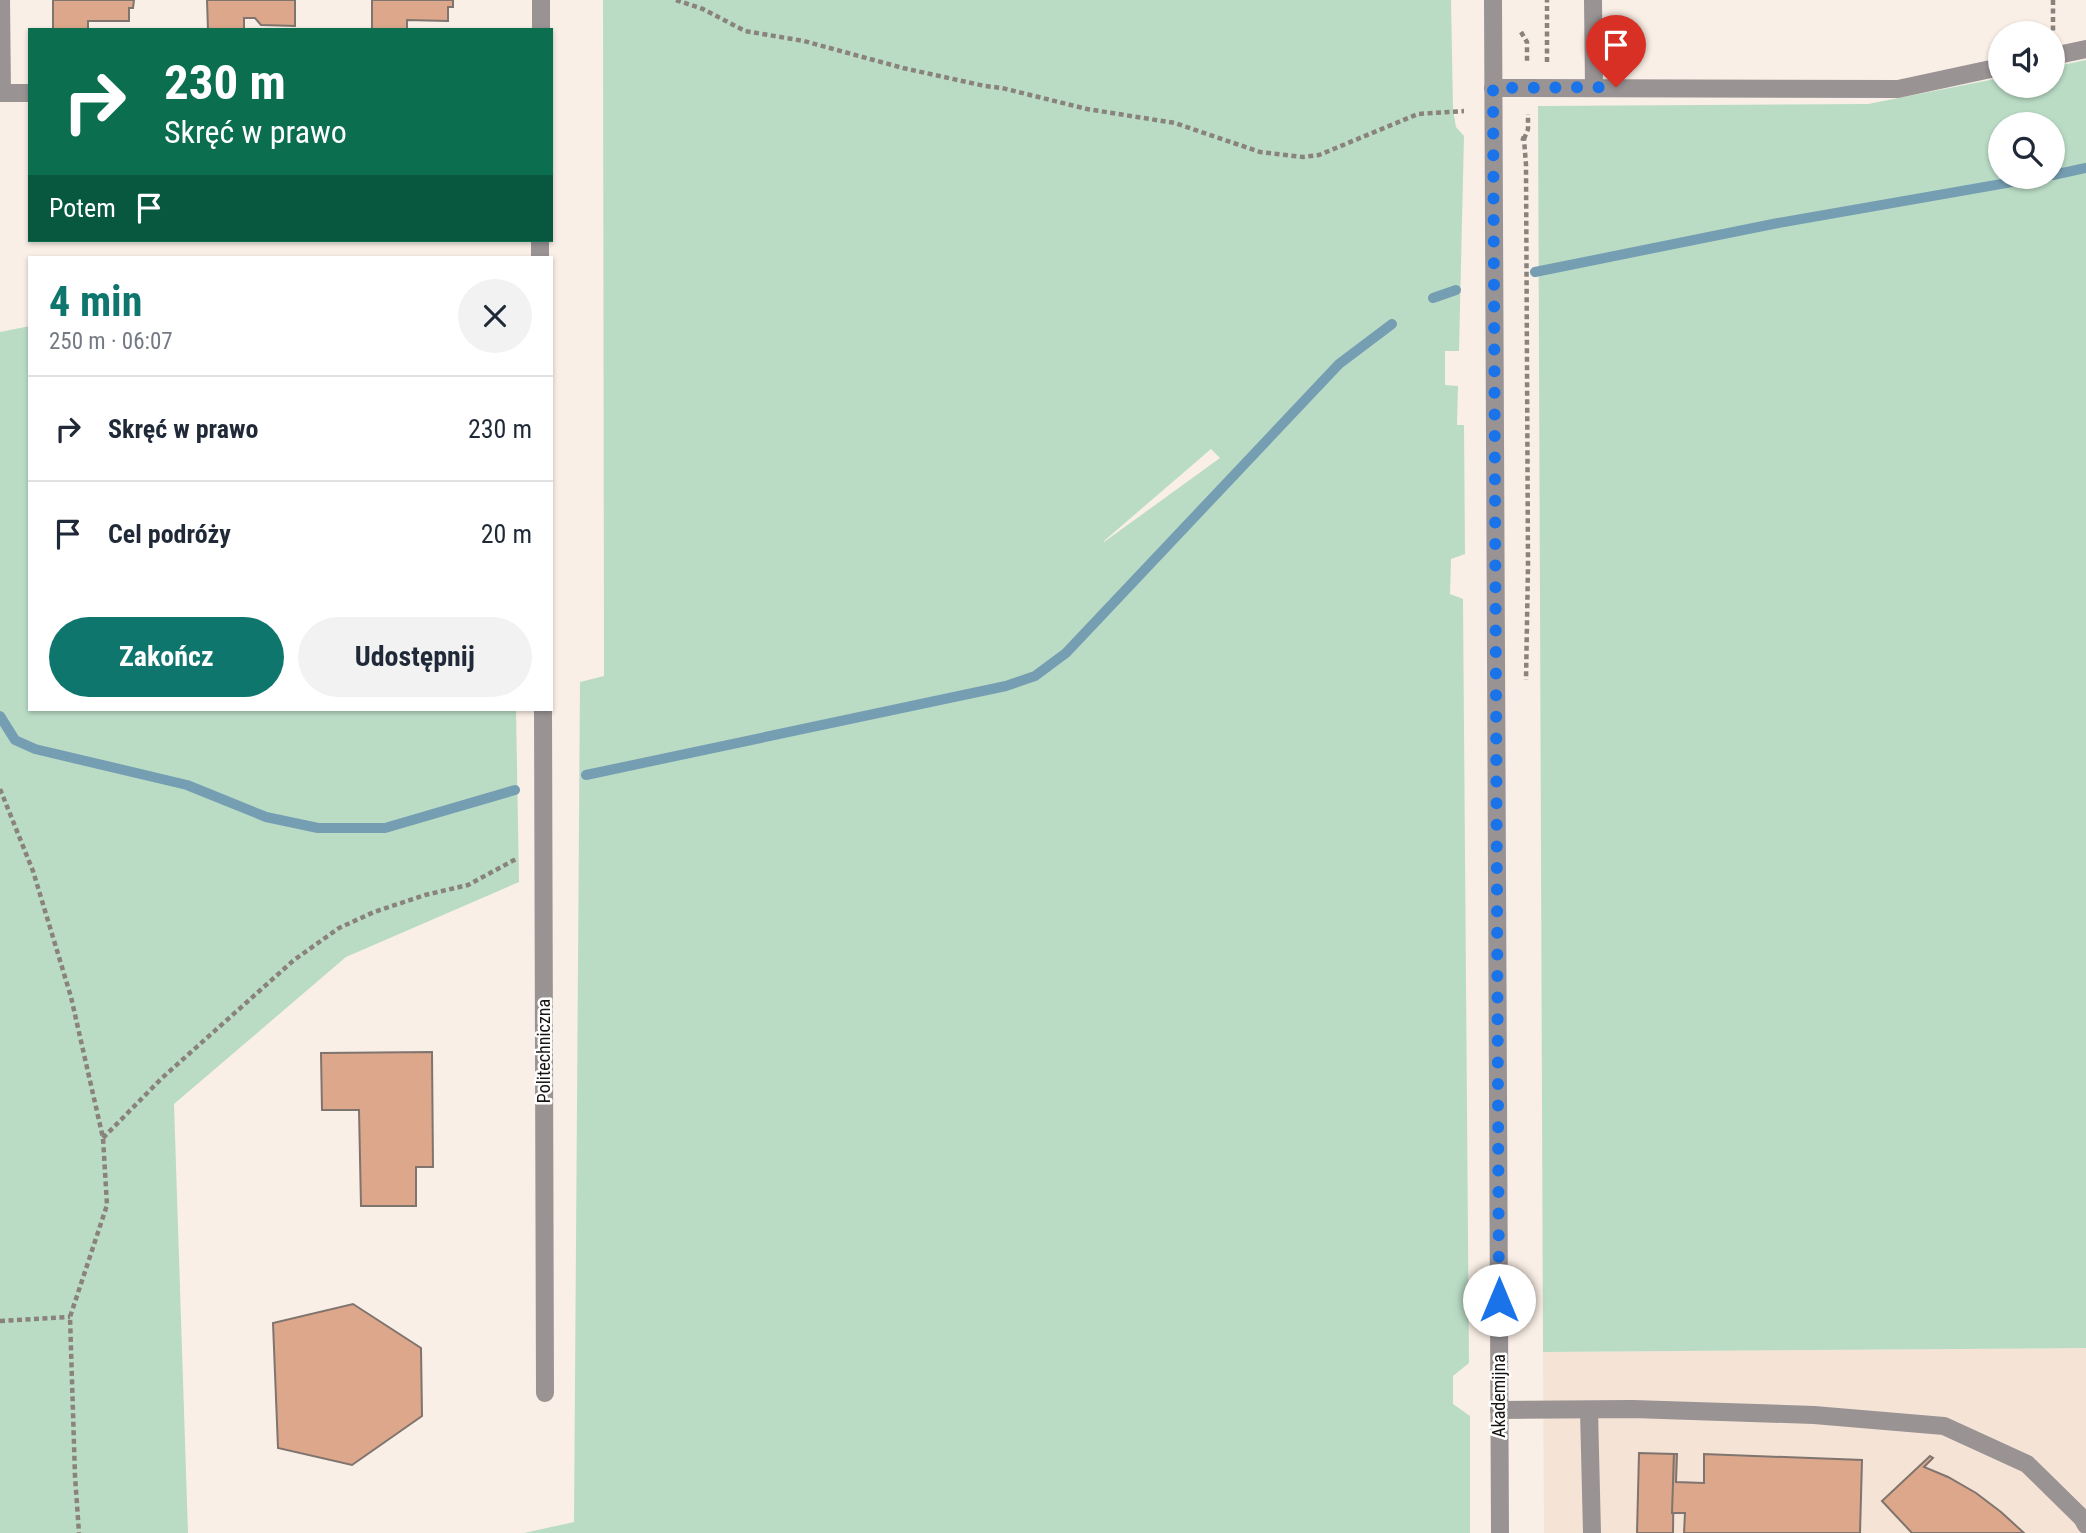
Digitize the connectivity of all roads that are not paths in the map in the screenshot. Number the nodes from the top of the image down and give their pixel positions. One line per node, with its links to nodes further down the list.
1 (1, 0): 11 (street)
2 (541, 0): 5 (street)
3 (1493, 0): 10 (street, Akademijna)
4 (1593, 0): 9 (street)
5 (541, 28)
6 (2086, 49): 7 (street)
7 (2065, 53)
8 (1988, 70): 9 (street)
9 (1594, 87): 10 (street)
10 (1493, 88): 14 (street, Akademijna)
11 (28, 93)
12 (543, 711): 13 (street, Politechniczna)
13 (545, 1393)
14 (1499, 1410): 15 (street); 17 (street, Akademijna)
15 (1590, 1410): 16 (street); 18 (street)
16 (2086, 1525)
17 (1500, 1533)
18 (1592, 1533)

